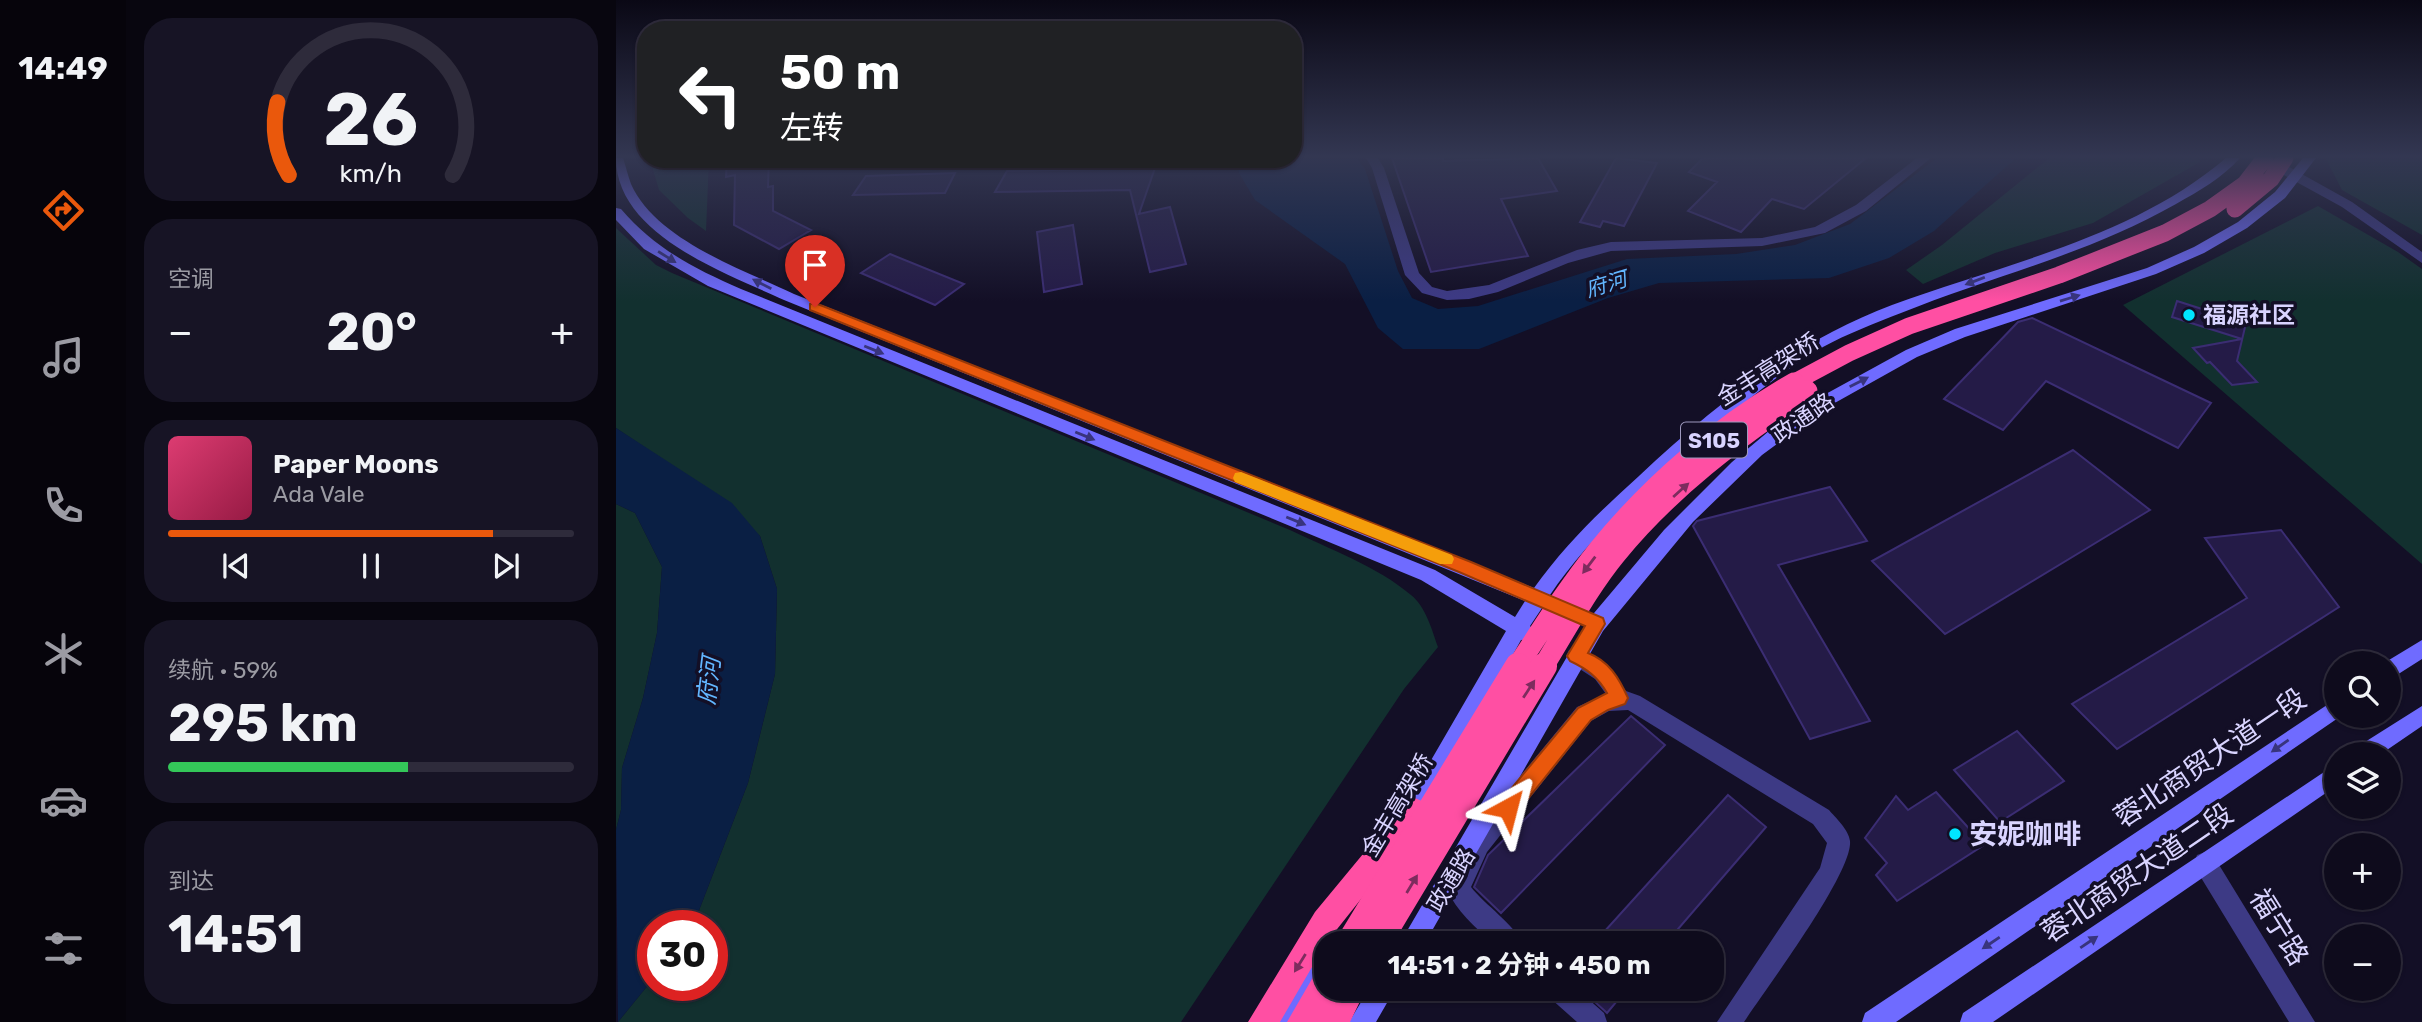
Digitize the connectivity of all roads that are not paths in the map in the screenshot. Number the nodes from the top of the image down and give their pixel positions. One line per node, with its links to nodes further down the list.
1 (637, 206): 11 (main road, one-way to 1)
2 (1390, 206): 3 (street)
3 (1861, 206)
4 (2163, 206): 11 (main road, S105, one-way to 11)
5 (2214, 206): 25 (highway, 金丰高架桥 / S105, one-way to 25, bridge)
6 (2240, 206): 26 (highway, 金丰高架桥 / S105, one-way to 6, bridge)
7 (2269, 206): 12 (main road, 政通路, one-way to 7)
8 (2347, 206): 10 (street)
9 (616, 212): 13 (main road, one-way to 13)
10 (2422, 259)
11 (1538, 597): 12 (main road); 13 (main road, S105)
12 (1597, 624): 15 (main road, 政通路)
13 (1517, 629): 15 (main road); 22 (main road, S105)
14 (2422, 648): 16 (main road)
15 (1576, 656): 17 (street); 27 (main road, 政通路)
16 (2401, 663)
17 (1619, 698): 28 (street); 40 (street)
18 (2422, 715): 20 (main road)
19 (2324, 716): 41 (main road, 蓉北商贸大道一段, one-way to 41)
20 (2382, 742)
21 (2324, 782): 23 (main road, 蓉北商贸大道二段)
22 (1415, 811): 24 (main road, S105); 34 (highway, one-way to 34)
23 (2205, 863): 42 (main road, 蓉北商贸大道二段, one-way to 23); 43 (street, 福宁路)
24 (1343, 931)
25 (1356, 931)
26 (1385, 931)
27 (1420, 931)
28 (1497, 931)
29 (1314, 980): 35 (main road)
30 (1315, 1001): 36 (highway)
31 (1346, 1001): 37 (highway)
32 (1374, 1001): 38 (main road)
33 (1572, 1001): 39 (street)
34 (1263, 1022)
35 (1289, 1022)
36 (1302, 1022)
37 (1334, 1022)
38 (1361, 1022)
39 (1595, 1022)
40 (1729, 1022)
41 (1874, 1022)
42 (1972, 1022)
43 (2303, 1022)

